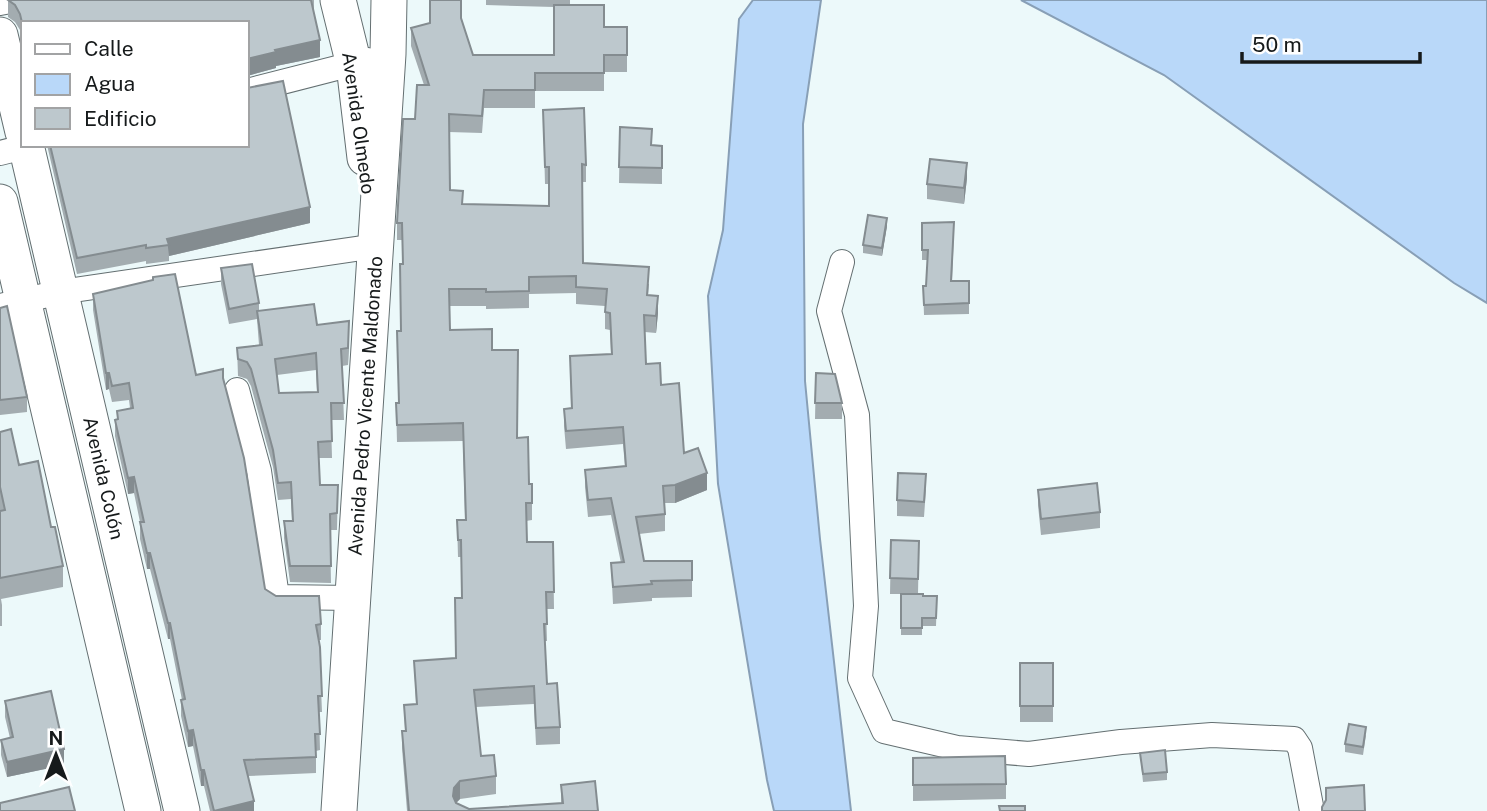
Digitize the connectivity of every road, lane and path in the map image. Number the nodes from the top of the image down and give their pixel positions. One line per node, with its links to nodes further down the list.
1 (16, 0): 4 (street)
2 (338, 0): 7 (street, Avenida Olmedo)
3 (380, 0): 5 (street)
4 (0, 4)
5 (389, 29): 7 (street); 12 (street, Avenida Pedro Vicente Maldonado)
6 (0, 35): 9 (street, Avenida Colón)
7 (354, 65): 8 (street); 12 (street, Avenida Olmedo)
8 (248, 91)
9 (21, 145)
10 (22, 147): 14 (street, Avenida Colón)
11 (0, 202): 15 (street, Avenida Colón)
12 (376, 246): 14 (street); 17 (street, Avenida Pedro Vicente Maldonado)
13 (842, 262): 21 (street)
14 (60, 292): 15 (street); 19 (street, Avenida Colón)
15 (11, 303): 18 (street, Avenida Colón)
16 (237, 390): 17 (street)
17 (353, 598): 20 (street, Avenida Pedro Vicente Maldonado)
18 (143, 811)
19 (182, 811)
20 (339, 811)
21 (1312, 811)

